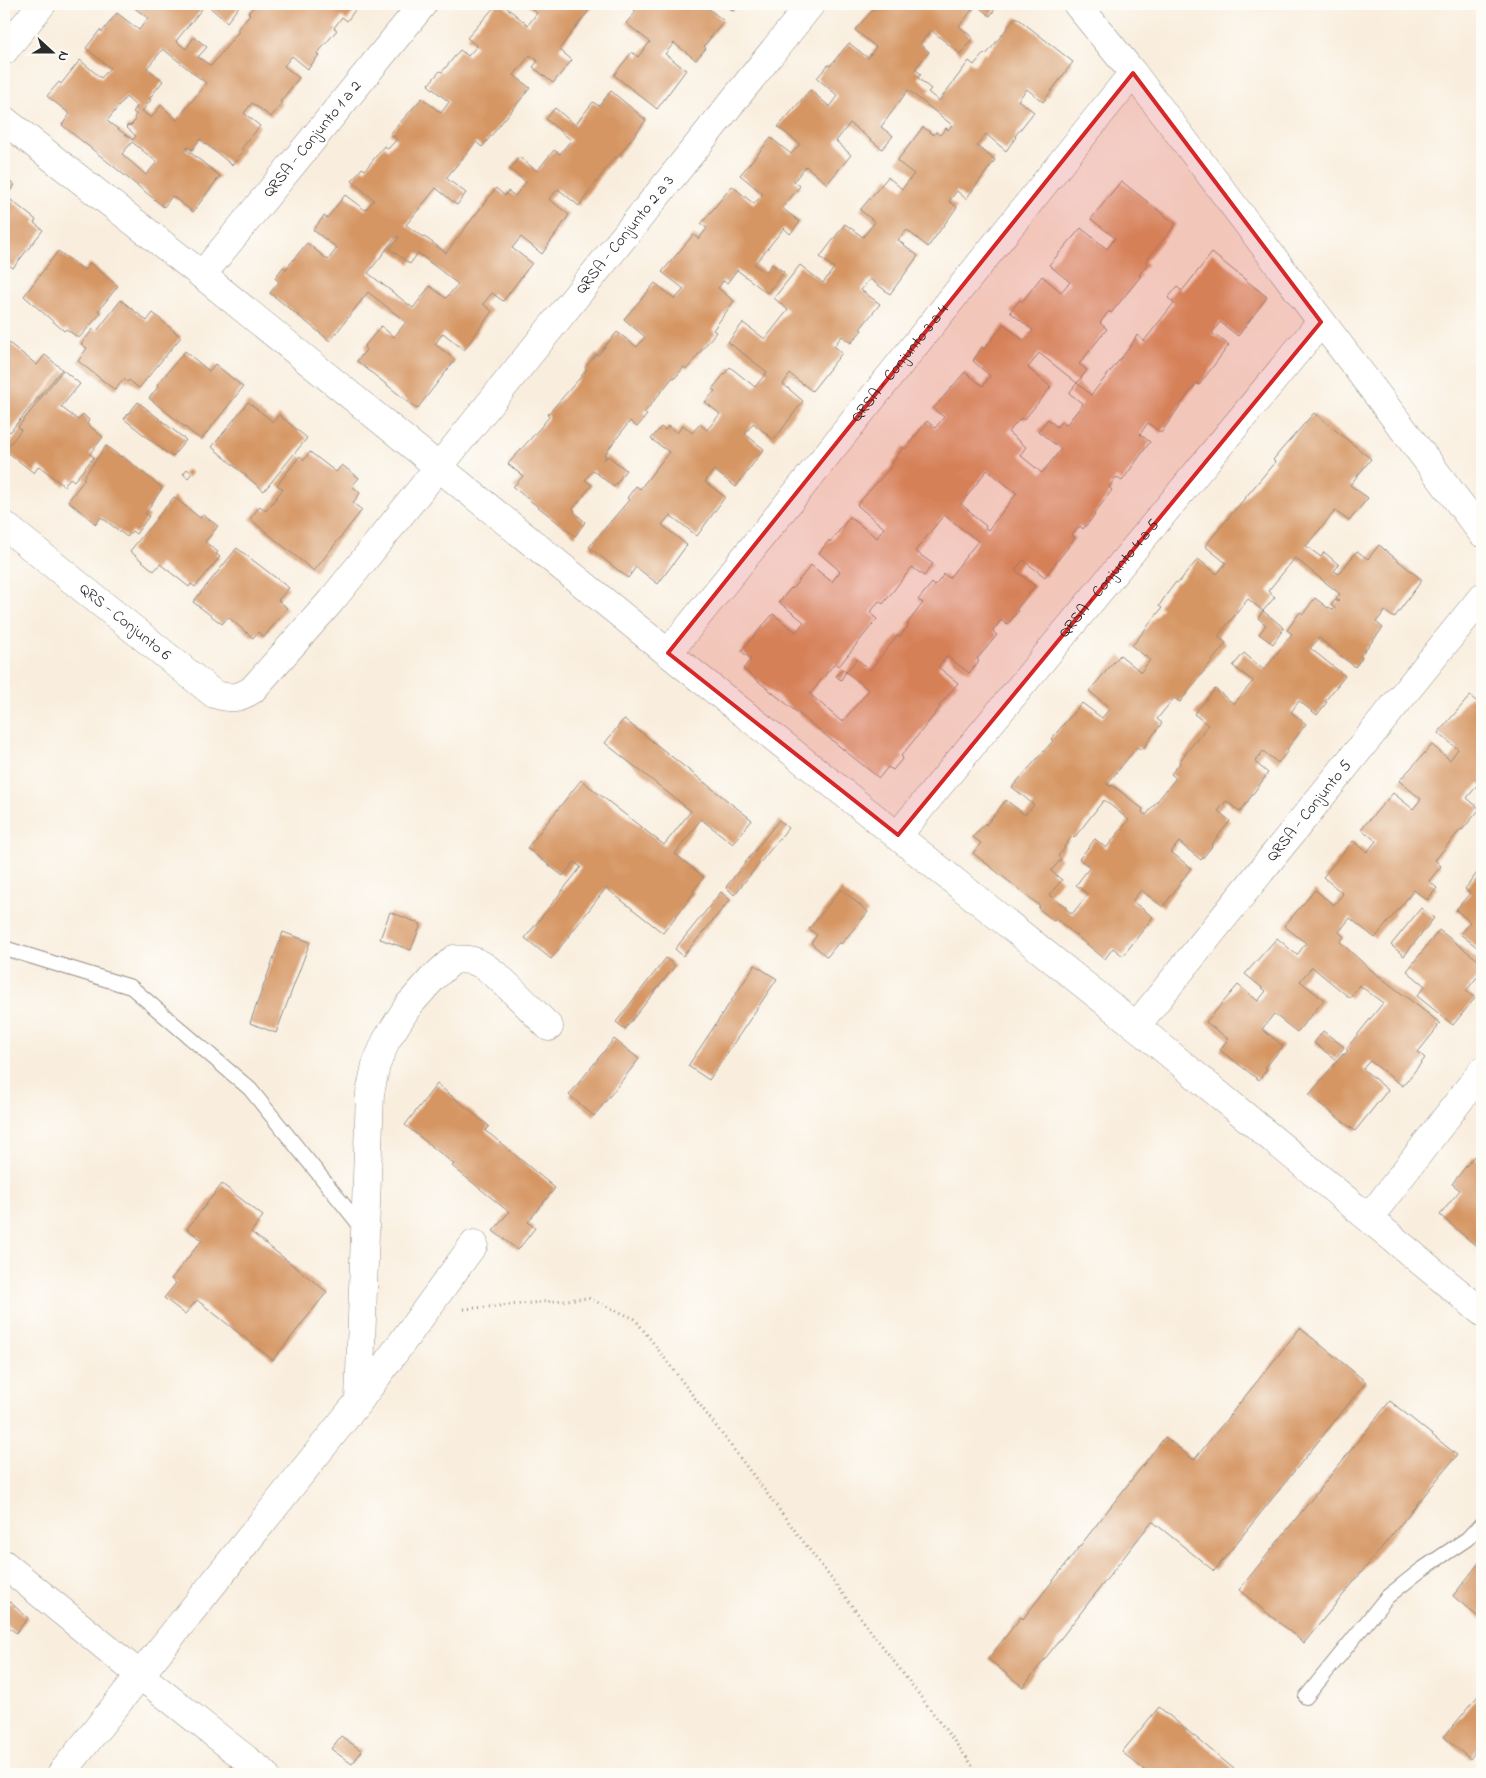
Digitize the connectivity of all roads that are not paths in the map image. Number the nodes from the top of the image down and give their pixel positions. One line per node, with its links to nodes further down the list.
1 (42, 4): 5 (street)
2 (423, 4): 8 (street, QRSA - Conjunto 1 a 2)
3 (811, 4): 10 (street, QRSA - Conjunto 2 a 3)
4 (1077, 4): 6 (street)
5 (4, 51)
6 (1133, 73): 9 (street); 14 (street, QRSA - Conjunto 3 a 4)
7 (4, 120): 8 (street)
8 (202, 275): 10 (street)
9 (1321, 322): 12 (street); 16 (street, QRSA - Conjunto 4 a 5)
10 (438, 466): 14 (street); 15 (street, QRSA - Conjunto 2 a 3)
11 (4, 525): 15 (street, QRS - Conjunto 6)
12 (1482, 533)
13 (1482, 596): 18 (street, QRSA - Conjunto 5)
14 (668, 653): 16 (street)
15 (252, 690)
16 (898, 835): 18 (street)
17 (4, 948): 22 (lane)
18 (1136, 1026): 21 (street)
19 (549, 1027): 22 (street)
20 (1482, 1071): 21 (street)
21 (1369, 1218): 24 (street)
22 (365, 1232): 25 (street)
23 (474, 1244): 25 (street)
24 (1482, 1312)
25 (359, 1401): 28 (street)
26 (1482, 1523): 29 (lane)
27 (4, 1564): 28 (street)
28 (141, 1676): 30 (street); 31 (street)
29 (1306, 1697)
30 (61, 1774)
31 (265, 1774)

